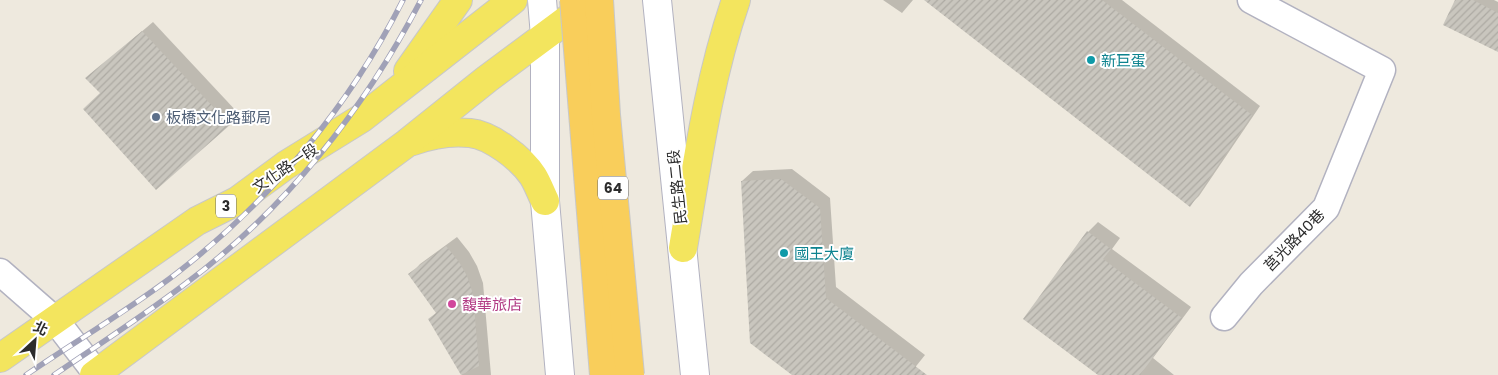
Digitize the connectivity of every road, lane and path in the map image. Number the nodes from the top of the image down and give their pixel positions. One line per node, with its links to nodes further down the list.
1 (458, 0): 11 (main road)
2 (513, 0): 11 (main road, 文化路一段 / 3)
3 (542, 0): 10 (main road)
4 (574, 0): 21 (highway, 64, bridge)
5 (594, 0): 10 (main road)
6 (599, 0): 22 (highway, 64, bridge)
7 (657, 0): 14 (main road, 民生路二段)
8 (736, 0): 14 (main road)
9 (1251, 0): 16 (street, 莒光路40巷)
10 (545, 36): 12 (main road); 13 (main road)
11 (395, 91): 17 (main road, 文化路一段 / 3)
12 (407, 143): 13 (main road); 19 (main road)
13 (545, 201): 20 (main road)
14 (683, 248): 23 (main road, 民生路二段)
15 (0, 272): 17 (street)
16 (1224, 317)
17 (56, 321): 18 (main road, 文化路一段 / 3); 19 (street)
18 (0, 358)
19 (95, 374)
20 (560, 375)
21 (604, 375)
22 (630, 375)
23 (695, 375)

